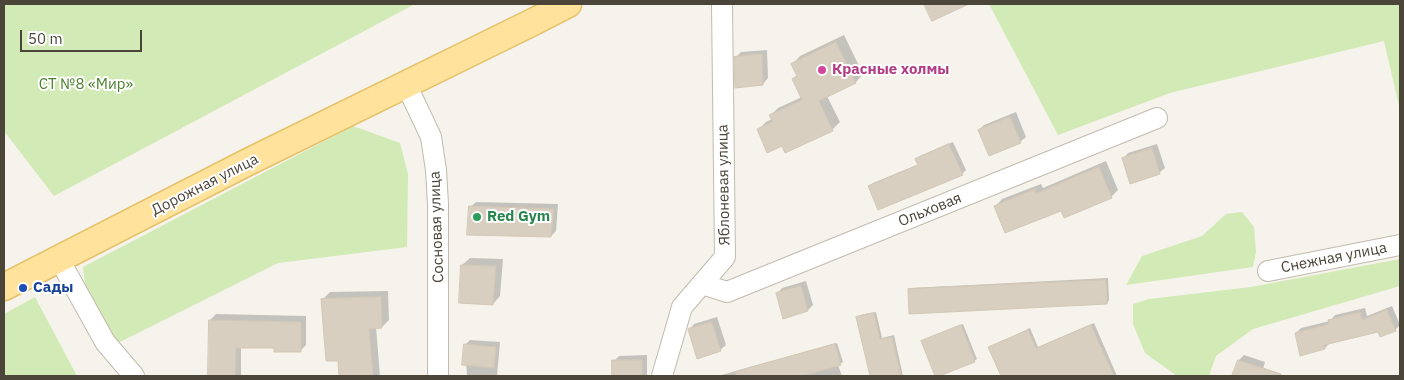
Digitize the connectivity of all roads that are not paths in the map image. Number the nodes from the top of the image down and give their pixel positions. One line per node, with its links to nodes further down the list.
1 (568, 4): 3 (main road, Дорожная улица)
2 (722, 4): 8 (street, Яблоневая улица)
3 (406, 84): 6 (main road, Дорожная улица); 11 (street, Сосновая улица)
4 (1157, 118): 8 (street, Ольховая)
5 (1400, 245): 7 (street, Снежная улица)
6 (59, 259): 9 (main road, Дорожная улица); 10 (street)
7 (1268, 271)
8 (702, 284): 12 (street, Яблоневая улица)
9 (4, 287)
10 (134, 376)
11 (438, 376)
12 (662, 376)

